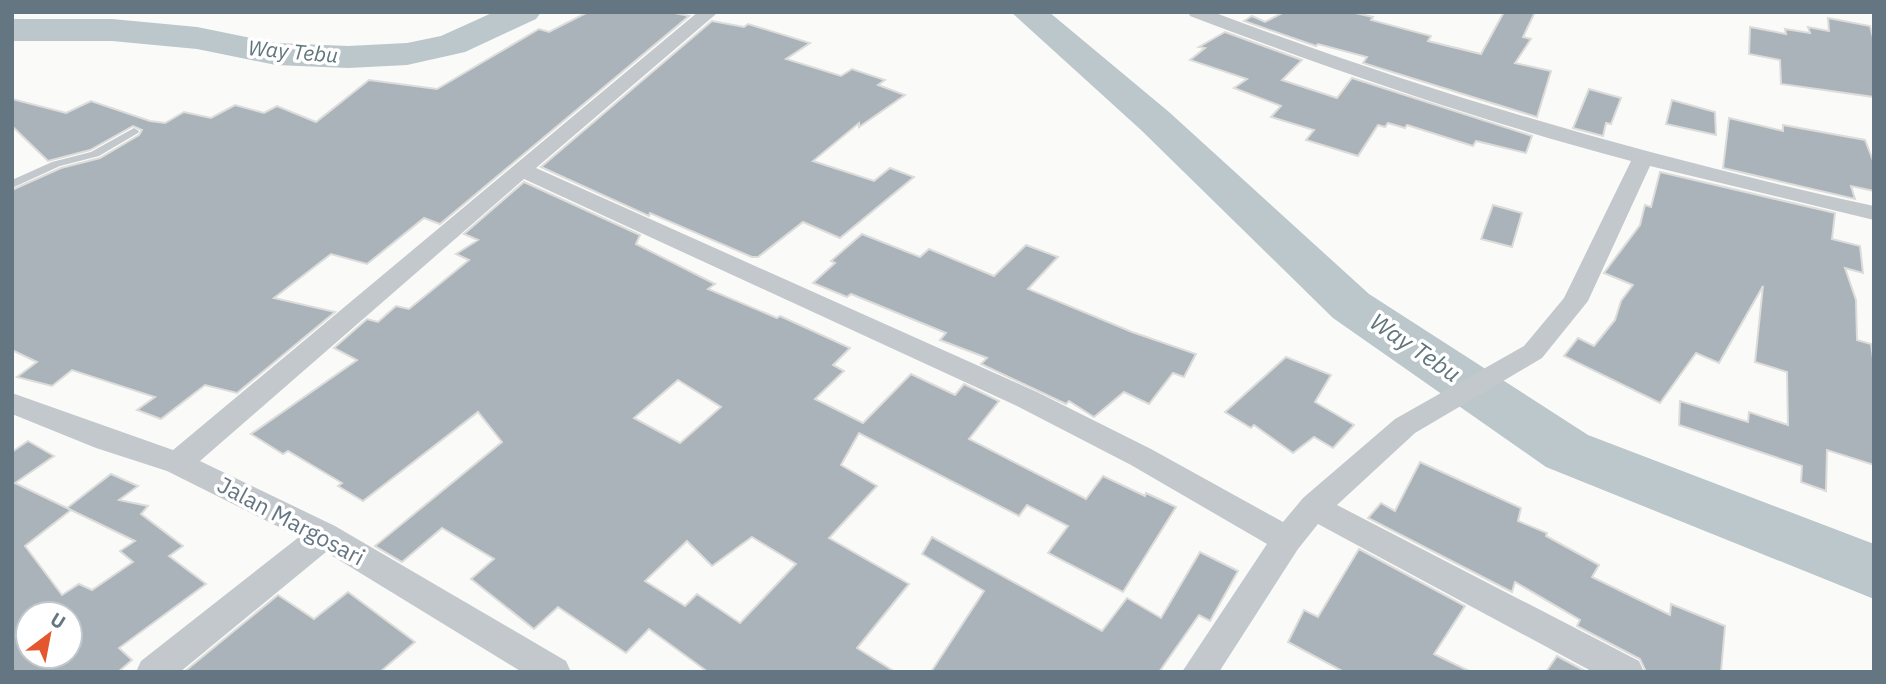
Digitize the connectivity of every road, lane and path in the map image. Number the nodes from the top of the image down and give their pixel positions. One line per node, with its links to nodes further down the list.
1 (1196, 12): 4 (street)
2 (707, 14): 5 (street)
3 (134, 131): 6 (lane)
4 (1643, 158): 7 (street); 10 (street)
5 (522, 170): 9 (street); 12 (street)
6 (12, 185)
7 (1874, 214)
8 (12, 403): 9 (street, Jalan Margosari)
9 (177, 463): 11 (street, Jalan Margosari)
10 (1314, 507): 12 (street); 16 (street)
11 (324, 535): 13 (street); 14 (street, Jalan Margosari)
12 (1287, 540): 15 (street)
13 (153, 672)
14 (554, 672)
15 (1199, 672)
16 (1628, 672)

